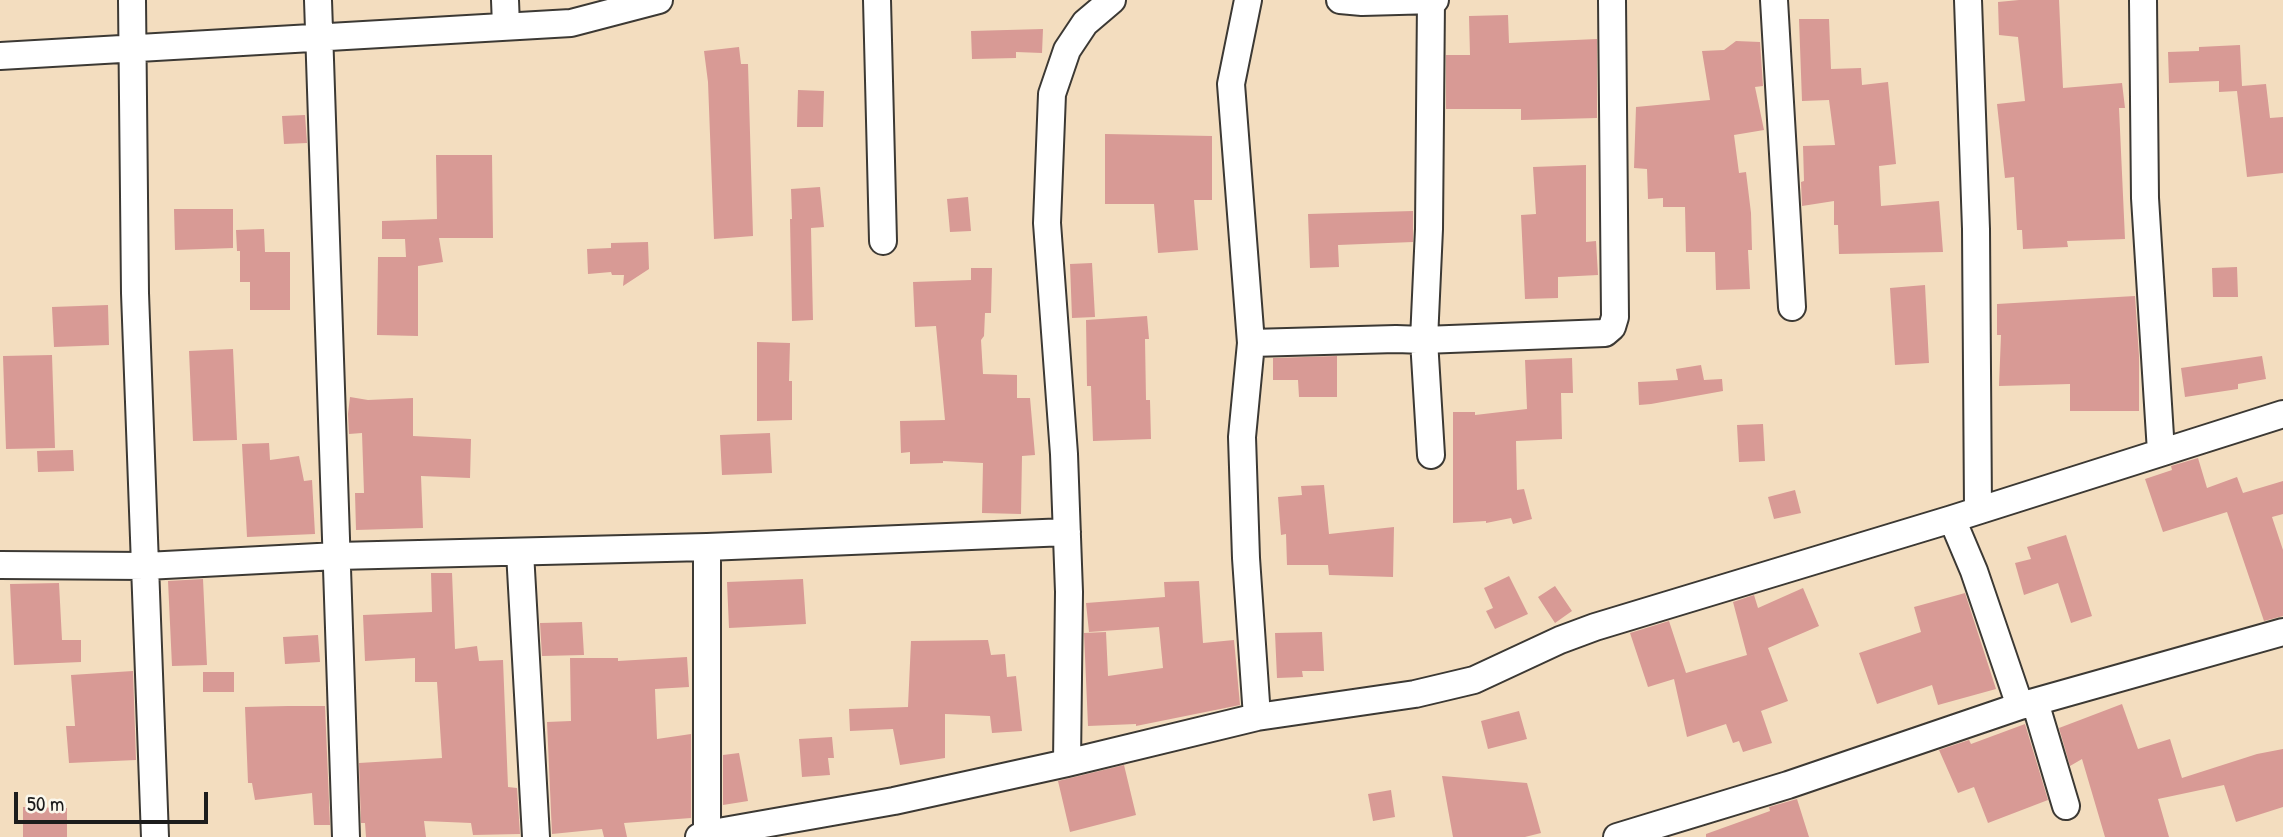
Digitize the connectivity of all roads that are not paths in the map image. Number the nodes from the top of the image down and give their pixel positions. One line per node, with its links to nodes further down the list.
1 (132, 0): 17 (street)
2 (318, 0): 16 (street)
3 (505, 0): 15 (street)
4 (659, 0): 14 (street)
5 (877, 0): 19 (street)
6 (1112, 0): 28 (street)
7 (1248, 0): 22 (street)
8 (1433, 0): 13 (street); 21 (street)
9 (1612, 0): 21 (street)
10 (1774, 0): 20 (street)
11 (1968, 0): 26 (street)
12 (2143, 0): 24 (street)
13 (1354, 1)
14 (577, 11): 15 (street)
15 (506, 26): 16 (street)
16 (320, 37): 17 (street); 31 (street)
17 (133, 49): 18 (street); 33 (street)
18 (0, 56)
19 (883, 240)
20 (1793, 307)
21 (1424, 340): 22 (street); 25 (street)
22 (1251, 343): 36 (street)
23 (2283, 414): 24 (street)
24 (2161, 452): 26 (street)
25 (1431, 455)
26 (1979, 510): 27 (street)
27 (1952, 519): 35 (street); 36 (street)
28 (1067, 532): 29 (street); 37 (street)
29 (707, 547): 30 (street); 39 (street)
30 (520, 552): 31 (street); 42 (street)
31 (337, 556): 33 (street); 41 (street)
32 (0, 565): 33 (street)
33 (146, 566): 40 (street)
34 (2283, 632): 35 (street)
35 (2028, 704): 38 (street); 43 (street)
36 (1257, 717): 37 (street)
37 (1067, 763): 39 (street)
38 (2066, 806)
39 (703, 835)
40 (155, 837)
41 (346, 837)
42 (536, 837)
43 (1617, 837)

